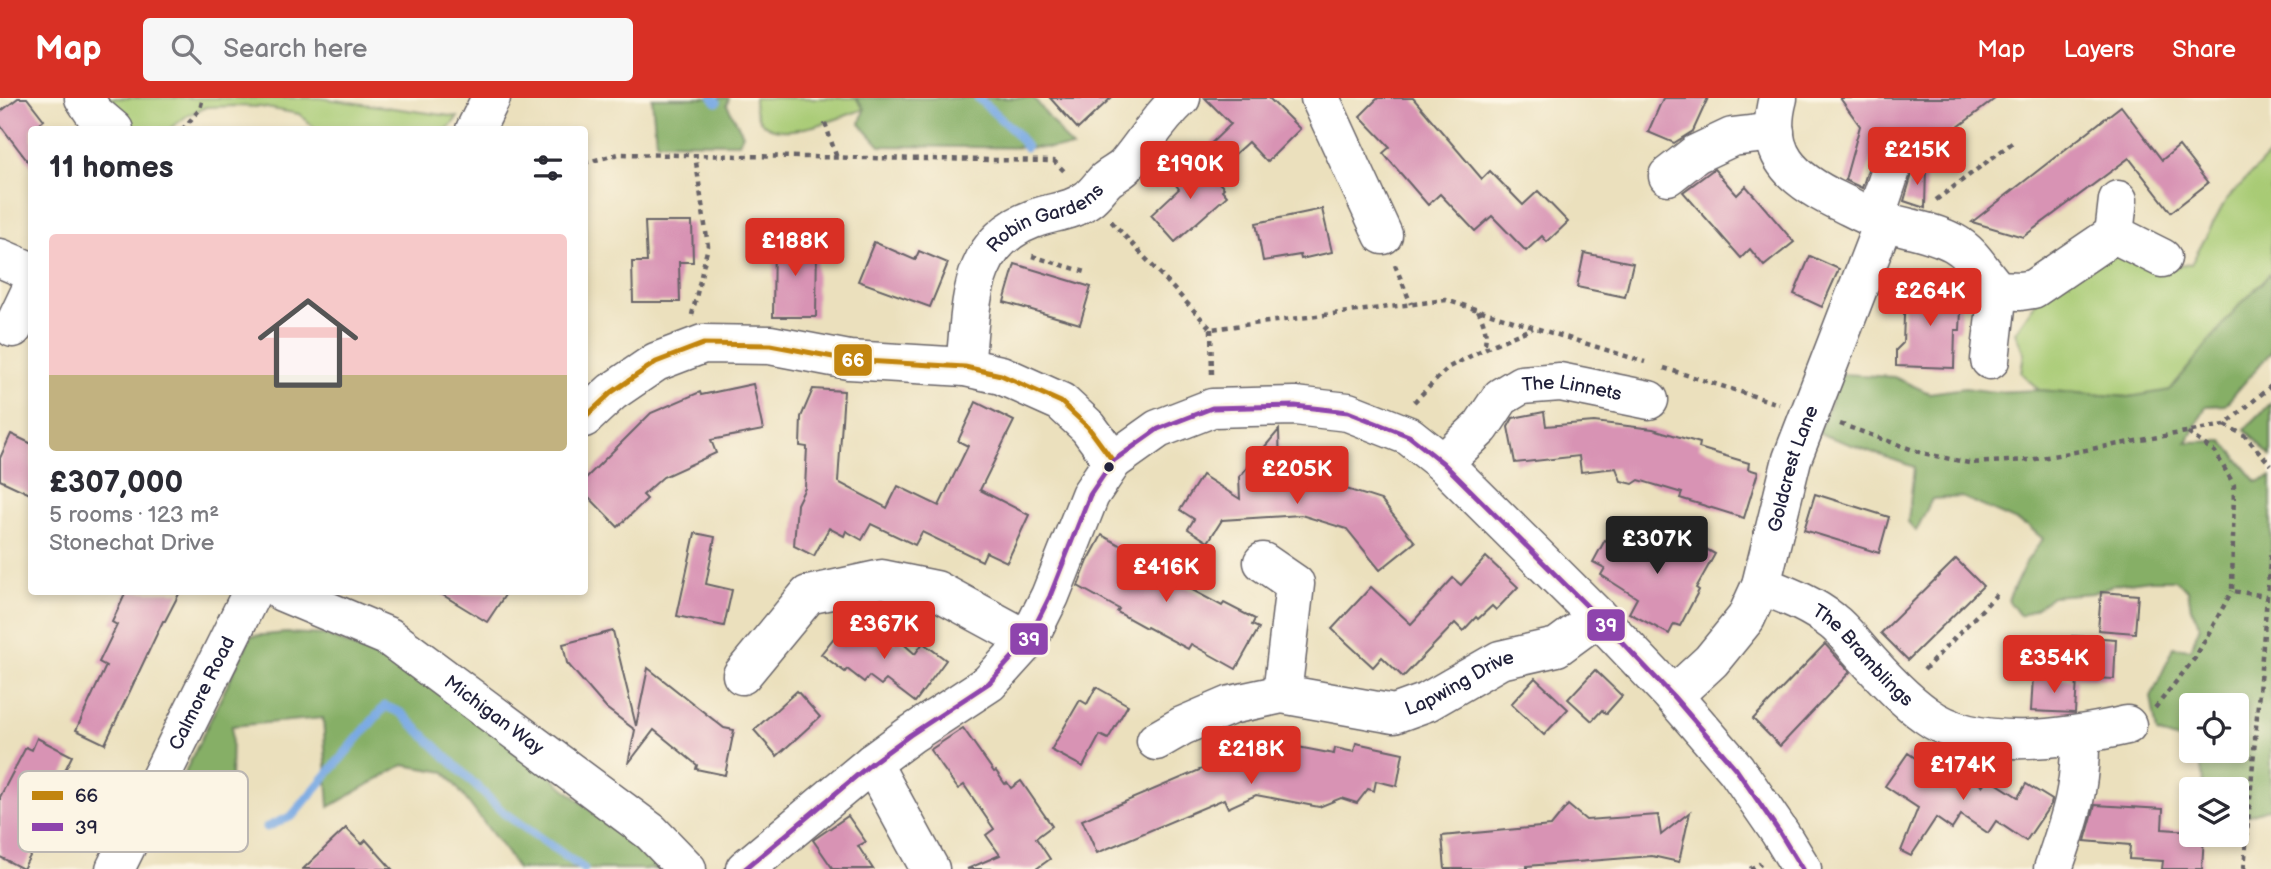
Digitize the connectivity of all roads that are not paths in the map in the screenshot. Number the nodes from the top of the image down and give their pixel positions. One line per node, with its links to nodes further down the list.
1 (84, 98): 6 (street)
2 (491, 98): 7 (street)
3 (1181, 98): 19 (street, Robin Gardens)
4 (1320, 98): 11 (street)
5 (1776, 115): 9 (street); 10 (street)
6 (109, 126)
7 (477, 126)
8 (1894, 161): 10 (street, Goldcrest Lane)
9 (1668, 176)
10 (1887, 221): 15 (street); 25 (street, Goldcrest Lane)
11 (1383, 235)
12 (0, 258): 14 (street)
13 (2162, 258): 15 (street)
14 (28, 270)
15 (1998, 290): 18 (street)
16 (28, 296): 17 (street)
17 (12, 328)
18 (1990, 360)
19 (965, 367): 21 (street); 22 (street)
20 (1649, 400): 23 (street, The Linnets)
21 (588, 414)
22 (1113, 461): 23 (street); 29 (street)
23 (1443, 463): 28 (street)
24 (1263, 562): 31 (street)
25 (1761, 585): 32 (street, Goldcrest Lane); 34 (street, The Bramblings)
26 (251, 595): 37 (street, Calmore Road)
27 (289, 595): 40 (street, Michigan Way)
28 (1598, 617): 31 (street, Lapwing Drive); 32 (street)
29 (1028, 640): 30 (street); 36 (street)
30 (742, 675)
31 (1282, 694): 35 (street, Lapwing Drive)
32 (1673, 696): 43 (street)
33 (2127, 725): 34 (street, The Bramblings)
34 (2080, 736): 44 (street)
35 (1156, 741)
36 (872, 763): 41 (street); 42 (street)
37 (163, 771)
38 (123, 852): 39 (street, Calmore Road)
39 (115, 869)
40 (687, 869)
41 (745, 869)
42 (930, 869)
43 (1801, 869)
44 (2053, 869)

